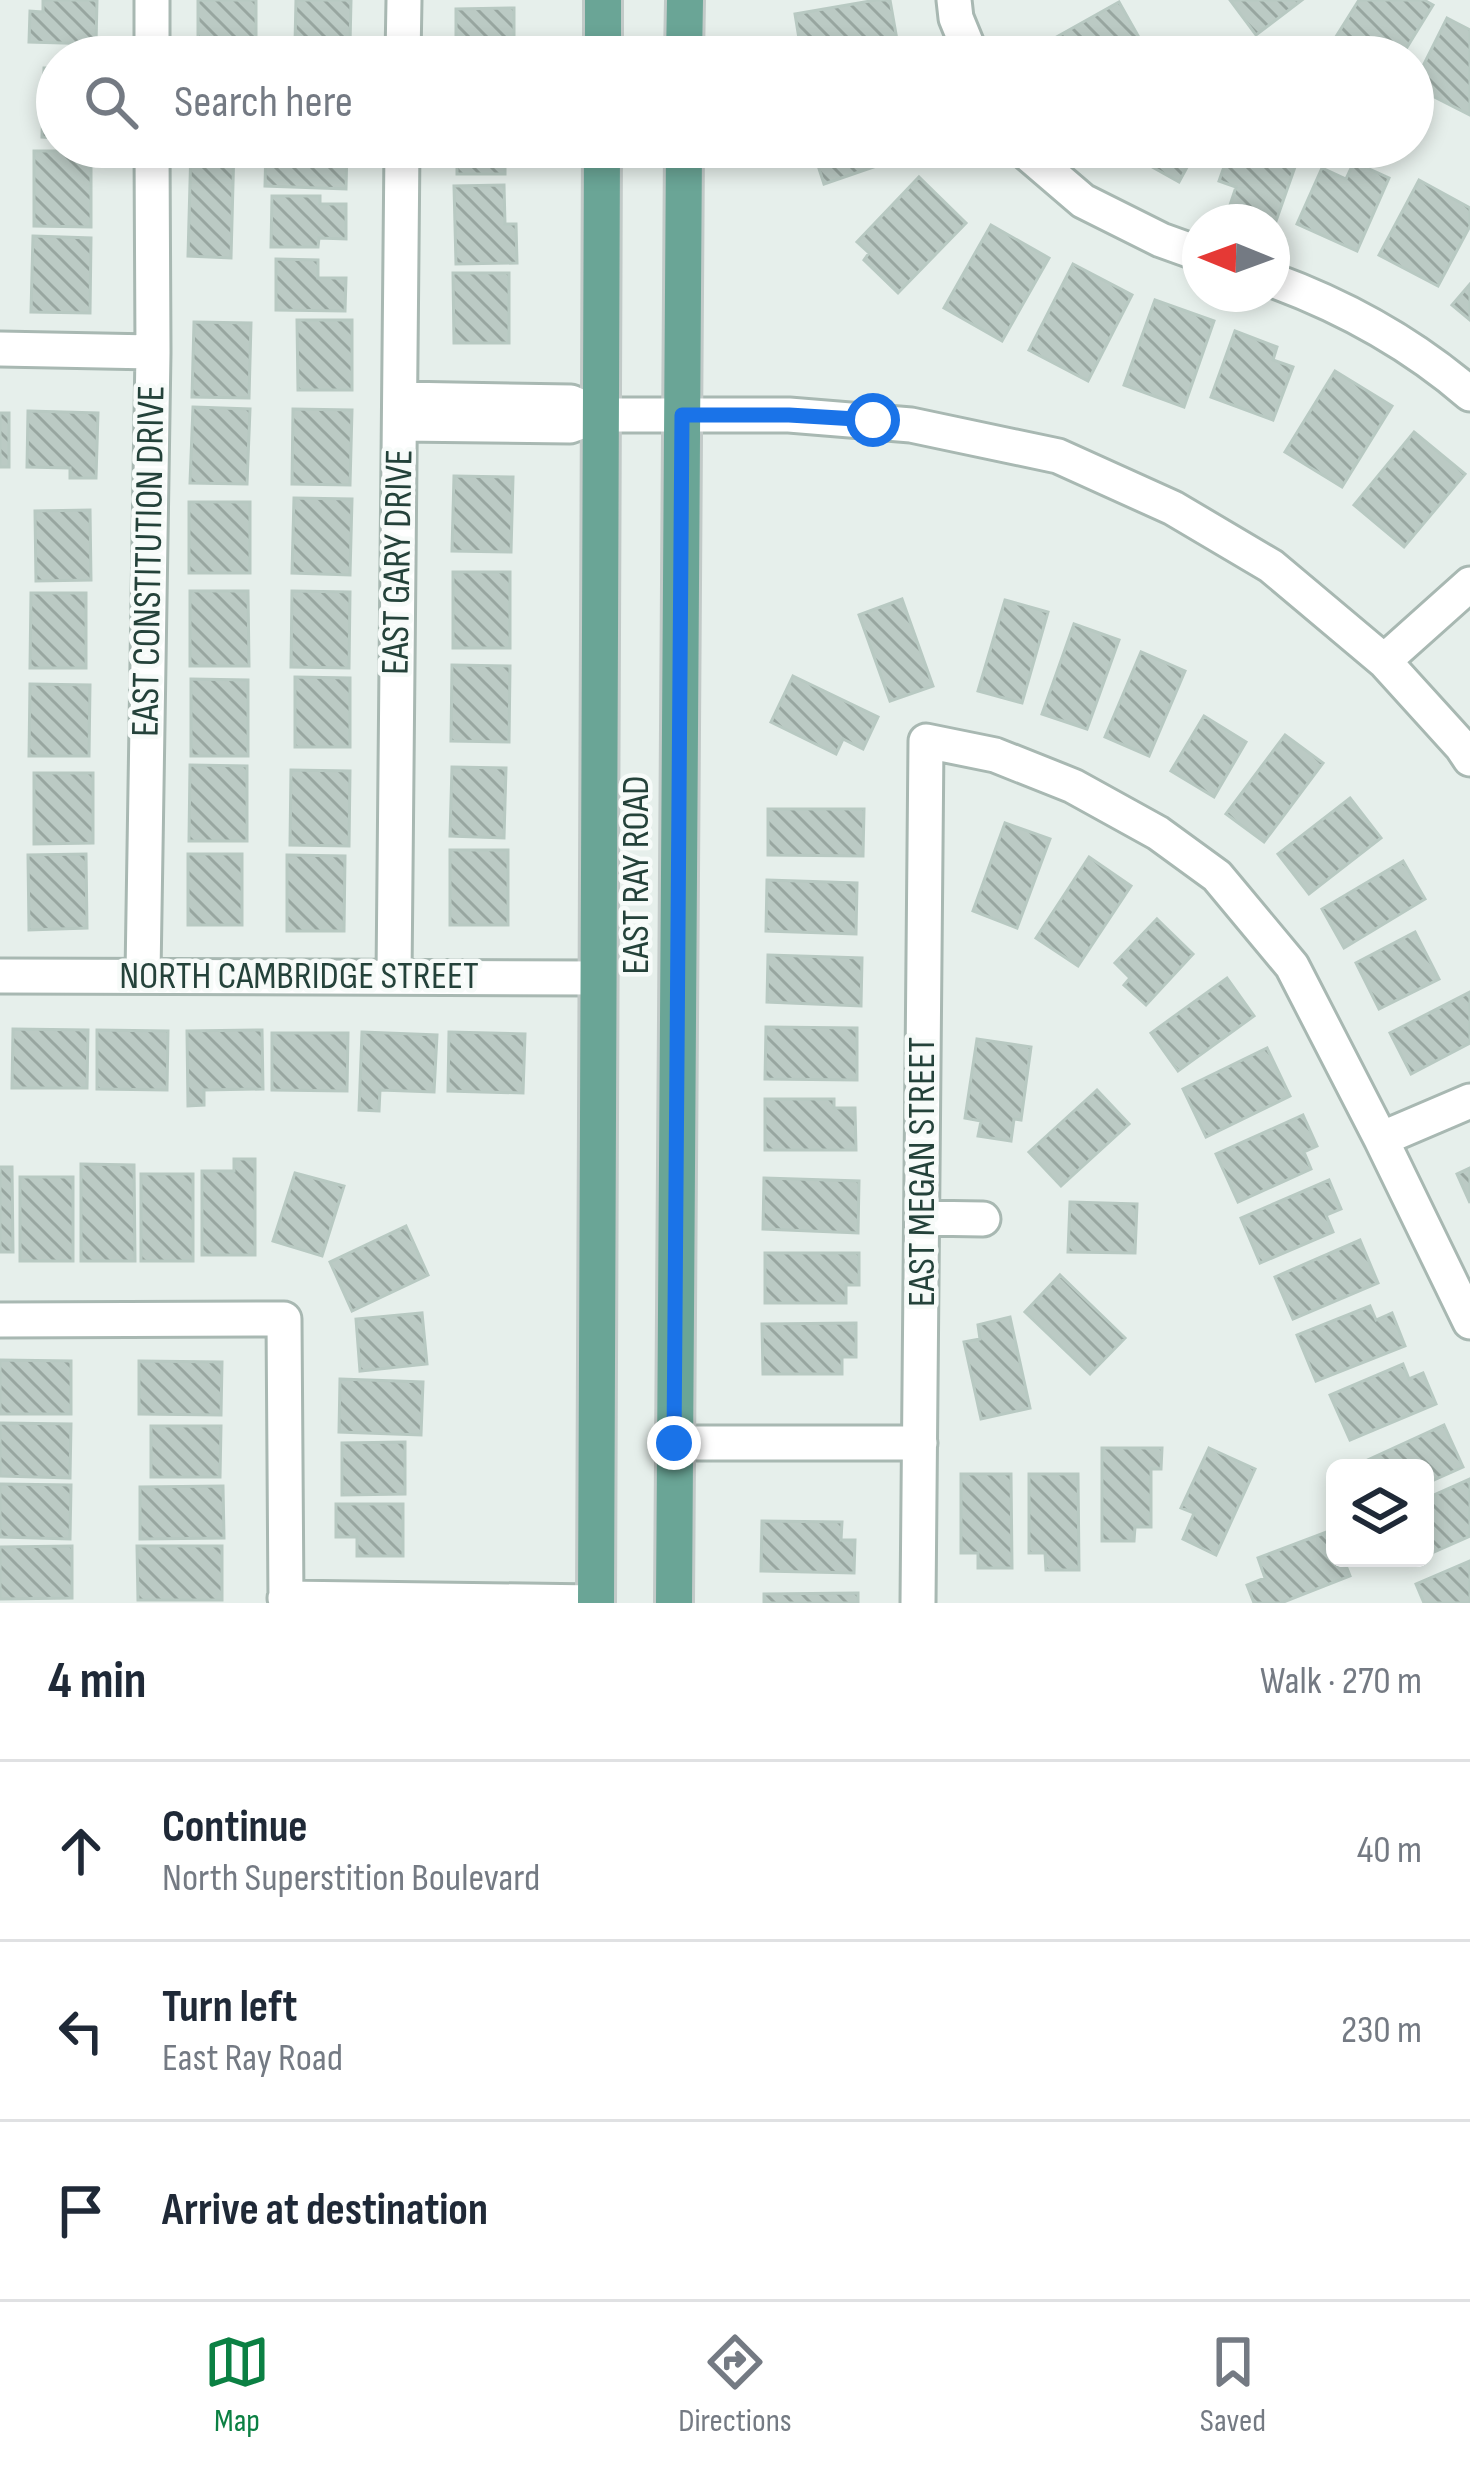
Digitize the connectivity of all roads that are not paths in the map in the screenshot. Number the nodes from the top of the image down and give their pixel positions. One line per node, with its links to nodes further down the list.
1 (152, 0): 6 (street)
2 (404, 0): 7 (street)
3 (603, 0): 8 (main road)
4 (685, 0): 9 (main road)
5 (954, 0): 10 (street)
6 (152, 36)
7 (403, 36)
8 (603, 36)
9 (684, 36)
10 (963, 36)
11 (152, 168): 19 (street, EAST CONSTITUTION DRIVE)
12 (402, 168): 21 (street, EAST GARY DRIVE)
13 (602, 168): 22 (main road, EAST RAY ROAD)
14 (684, 168): 23 (main road, EAST RAY ROAD)
15 (1044, 168): 16 (street)
16 (1182, 248)
17 (1290, 287): 20 (street)
18 (0, 349): 19 (street)
19 (153, 352): 27 (street, EAST CONSTITUTION DRIVE)
20 (1470, 394)
21 (400, 411): 22 (street); 29 (street, EAST GARY DRIVE)
22 (600, 415): 23 (street); 30 (main road, EAST RAY ROAD)
23 (682, 415): 25 (street); 37 (main road, EAST RAY ROAD)
24 (1470, 584): 25 (street)
25 (1384, 661): 26 (street)
26 (1470, 759)
27 (143, 974): 28 (street, NORTH CAMBRIDGE STREET); 29 (street, NORTH CAMBRIDGE STREET)
28 (0, 976)
29 (394, 977): 30 (street, NORTH CAMBRIDGE STREET)
30 (598, 978): 40 (main road, EAST RAY ROAD)
31 (1470, 1101): 32 (street)
32 (1381, 1139): 33 (street, EAST MEGAN STREET); 36 (street)
33 (922, 1217): 34 (street); 38 (street, EAST MEGAN STREET)
34 (983, 1219)
35 (0, 1320): 39 (street)
36 (1470, 1322)
37 (674, 1443): 38 (street); 41 (main road, EAST RAY ROAD)
38 (920, 1443): 42 (street, EAST MEGAN STREET)
39 (285, 1601): 40 (street)
40 (596, 1602)
41 (674, 1603)
42 (919, 1603)

